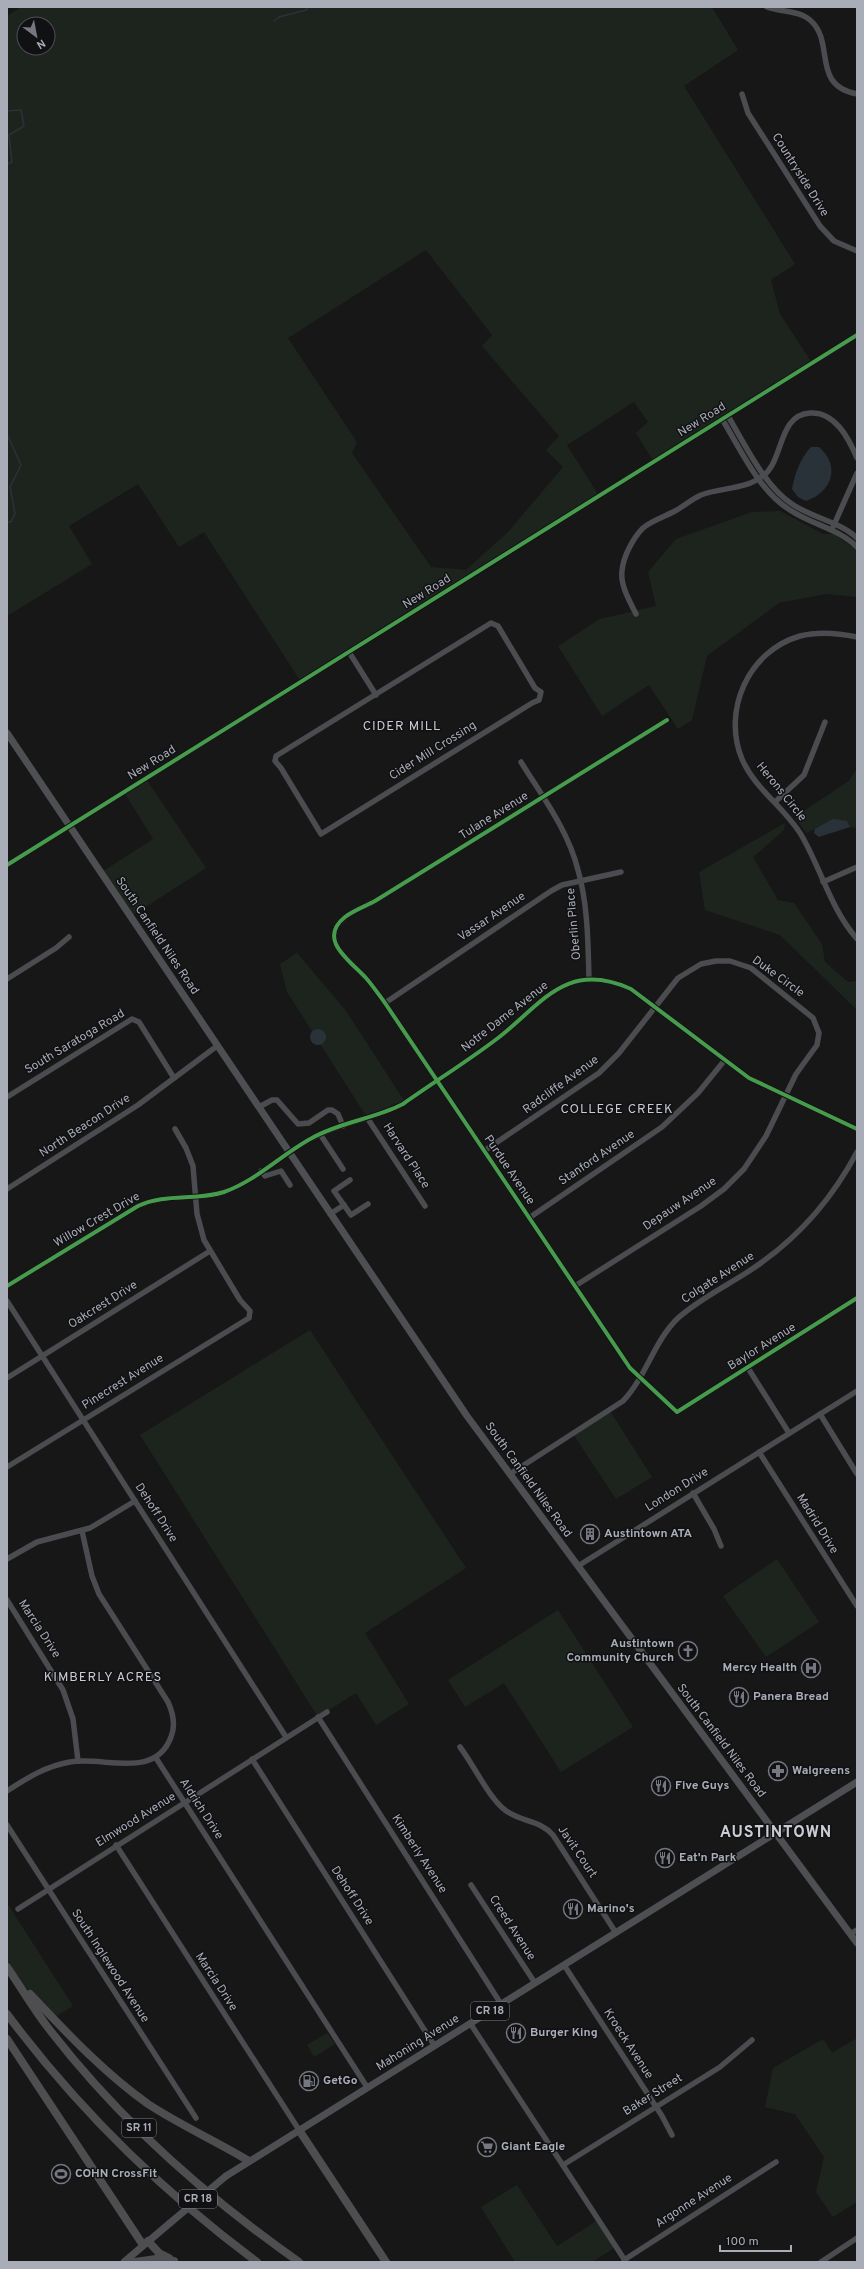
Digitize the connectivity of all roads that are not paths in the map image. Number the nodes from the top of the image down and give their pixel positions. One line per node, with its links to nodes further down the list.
1 (766, 7): 3 (street)
2 (742, 94): 4 (street, Countryside Drive)
3 (857, 94)
4 (857, 251)
5 (857, 335): 6 (street, New Road)
6 (728, 416): 7 (street, New Road); 10 (street)
7 (722, 419): 10 (street); 16 (street, New Road)
8 (857, 458): 10 (street)
9 (857, 473): 11 (street)
10 (762, 476): 11 (street); 14 (street)
11 (833, 526): 12 (street); 13 (street)
12 (857, 538)
13 (857, 547)
14 (636, 614)
15 (857, 637): 23 (street, Herons Circle)
16 (349, 652): 17 (street); 24 (street, New Road)
17 (376, 695): 17 (street, Cider Mill Crossing)
18 (667, 720): 22 (street, Tulane Avenue)
19 (825, 722): 23 (street)
20 (7, 733): 24 (main road, South Canfield Niles Road)
21 (521, 762): 22 (street, Oberlin Place)
22 (543, 797): 28 (street, Oberlin Place); 30 (street, Tulane Avenue)
23 (775, 802): 29 (street, Herons Circle)
24 (69, 827): 25 (street, New Road); 37 (main road, South Canfield Niles Road)
25 (7, 865)
26 (857, 867): 29 (street)
27 (621, 872): 28 (street, Vassar Avenue)
28 (581, 881): 34 (street, Oberlin Place); 35 (street, Vassar Avenue)
29 (823, 882): 32 (street, Herons Circle)
30 (336, 932): 35 (street, Purdue Avenue)
31 (69, 937): 33 (street)
32 (857, 939)
33 (7, 979)
34 (589, 979): 36 (street, Notre Dame Avenue); 40 (street, Notre Dame Avenue)
35 (385, 1003): 40 (street, Purdue Avenue)
36 (655, 1007): 38 (street, Notre Dame Avenue); 41 (street, Duke Circle); 49 (street, Radcliffe Avenue)
37 (217, 1046): 39 (street, North Beacon Drive); 43 (main road, South Canfield Niles Road)
38 (724, 1061): 41 (street, Notre Dame Avenue); 62 (street, Stanford Avenue)
39 (174, 1078): 42 (street, South Saratoga Road); 56 (street, North Beacon Drive)
40 (436, 1080): 44 (street, Notre Dame Avenue); 49 (street, Purdue Avenue)
41 (786, 1096): 47 (street, Notre Dame Avenue); 65 (street, Depauw Avenue)
42 (7, 1097)
43 (259, 1108): 45 (street); 50 (main road, South Canfield Niles Road)
44 (368, 1119): 45 (street, Notre Dame Avenue); 60 (street, Harvard Place)
45 (343, 1126): 48 (street, Notre Dame Avenue)
46 (175, 1129): 57 (street)
47 (857, 1129)
48 (320, 1134): 50 (street, Notre Dame Avenue); 52 (street)
49 (484, 1151): 62 (street, Purdue Avenue)
50 (289, 1152): 53 (street, Willow Crest Drive); 61 (main road, South Canfield Niles Road)
51 (857, 1152): 71 (street, Colgate Avenue)
52 (343, 1169)
53 (261, 1171): 55 (street); 57 (street, Willow Crest Drive)
54 (350, 1180): 59 (street)
55 (290, 1186)
56 (7, 1189)
57 (196, 1196): 63 (street); 64 (street, Willow Crest Drive)
58 (368, 1204): 59 (street)
59 (344, 1205): 61 (street)
60 (425, 1206)
61 (330, 1214): 79 (main road, South Canfield Niles Road)
62 (529, 1218): 65 (street, Purdue Avenue)
63 (210, 1251): 68 (street, Oakcrest Drive); 75 (street, Pinecrest Avenue)
64 (7, 1286)
65 (575, 1286): 71 (street, Purdue Avenue)
66 (857, 1298): 69 (street, Baylor Avenue)
67 (7, 1300): 68 (street, Dehoff Drive)
68 (42, 1356): 70 (street, Oakcrest Drive); 75 (street, Dehoff Drive)
69 (748, 1368): 73 (street, Baylor Avenue); 76 (street)
70 (7, 1378)
71 (640, 1379): 73 (street, Purdue Avenue); 79 (street, Colgate Avenue)
72 (857, 1391): 74 (street, London Drive)
73 (677, 1412)
74 (820, 1414): 76 (street, London Drive); 80 (street)
75 (83, 1420): 78 (street, Pinecrest Avenue); 82 (street, Dehoff Drive)
76 (789, 1433): 77 (street, London Drive)
77 (759, 1452): 81 (street, London Drive); 88 (street, Madrid Drive)
78 (7, 1467)
79 (510, 1474): 86 (main road, South Canfield Niles Road)
80 (857, 1474)
81 (693, 1493): 84 (street); 86 (street, London Drive)
82 (135, 1501): 83 (street); 91 (street, Dehoff Drive)
83 (82, 1531): 85 (street); 93 (street)
84 (721, 1546)
85 (7, 1559)
86 (578, 1566): 100 (main road, South Canfield Niles Road)
87 (7, 1600): 95 (street, Marcia Drive)
88 (857, 1606)
89 (327, 1712): 90 (street, Elmwood Avenue)
90 (318, 1717): 91 (street, Elmwood Avenue); 112 (street, Kimberly Avenue)
91 (286, 1737): 94 (street, Elmwood Avenue)
92 (460, 1747): 106 (street, Javit Court)
93 (156, 1758): 95 (street); 98 (street, Aldrich Drive)
94 (252, 1759): 98 (street, Elmwood Avenue); 117 (street, Dehoff Drive)
95 (78, 1761): 97 (street)
96 (857, 1782): 100 (main road, Mahoning Avenue / CR 18)
97 (7, 1791)
98 (184, 1802): 101 (street, Elmwood Avenue); 118 (street, Aldrich Drive)
99 (7, 1825): 103 (street, South Inglewood Avenue)
100 (776, 1833): 106 (main road, Mahoning Avenue / CR 18); 107 (main road, South Canfield Niles Road)
101 (116, 1846): 103 (street, Elmwood Avenue); 121 (street, Marcia Drive)
102 (472, 1885): 111 (street, Creed Avenue)
103 (48, 1889): 104 (street, Elmwood Avenue); 120 (street, South Inglewood Avenue)
104 (18, 1909)
105 (857, 1930): 107 (street)
106 (616, 1933): 108 (main road, Mahoning Avenue / CR 18)
107 (855, 1940)
108 (564, 1965): 111 (main road, Mahoning Avenue / CR 18); 119 (street, Kroeck Avenue)
109 (7, 1968): 110 (highway, SR 11)
110 (14, 1978): 123 (highway); 133 (highway, SR 11)
111 (536, 1983): 112 (main road, Mahoning Avenue / CR 18)
112 (502, 2004): 114 (main road, Mahoning Avenue / CR 18)
113 (7, 2014): 132 (highway, SR 11)
114 (470, 2023): 117 (main road, Mahoning Avenue / CR 18); 125 (street)
115 (7, 2039): 127 (highway)
116 (752, 2040): 119 (street, Baker Street)
117 (434, 2045): 118 (main road, Mahoning Avenue / CR 18)
118 (367, 2087): 121 (main road, Mahoning Avenue / CR 18)
119 (656, 2107): 122 (street, Kroeck Avenue); 125 (street, Baker Street)
120 (196, 2118)
121 (298, 2130): 123 (main road, Mahoning Avenue / CR 18); 134 (highway)
122 (672, 2135)
123 (249, 2161): 127 (main road, Mahoning Avenue / CR 18, bridge)
124 (776, 2162): 129 (street, Argonne Avenue)
125 (563, 2165): 129 (street)
126 (857, 2238): 135 (street)
127 (145, 2243): 128 (highway); 130 (main road, Mahoning Avenue / CR 18)
128 (175, 2261): 131 (highway)
129 (625, 2261)
130 (124, 2262)
131 (135, 2262)
132 (257, 2262)
133 (299, 2262)
134 (386, 2262)
135 (821, 2262)

